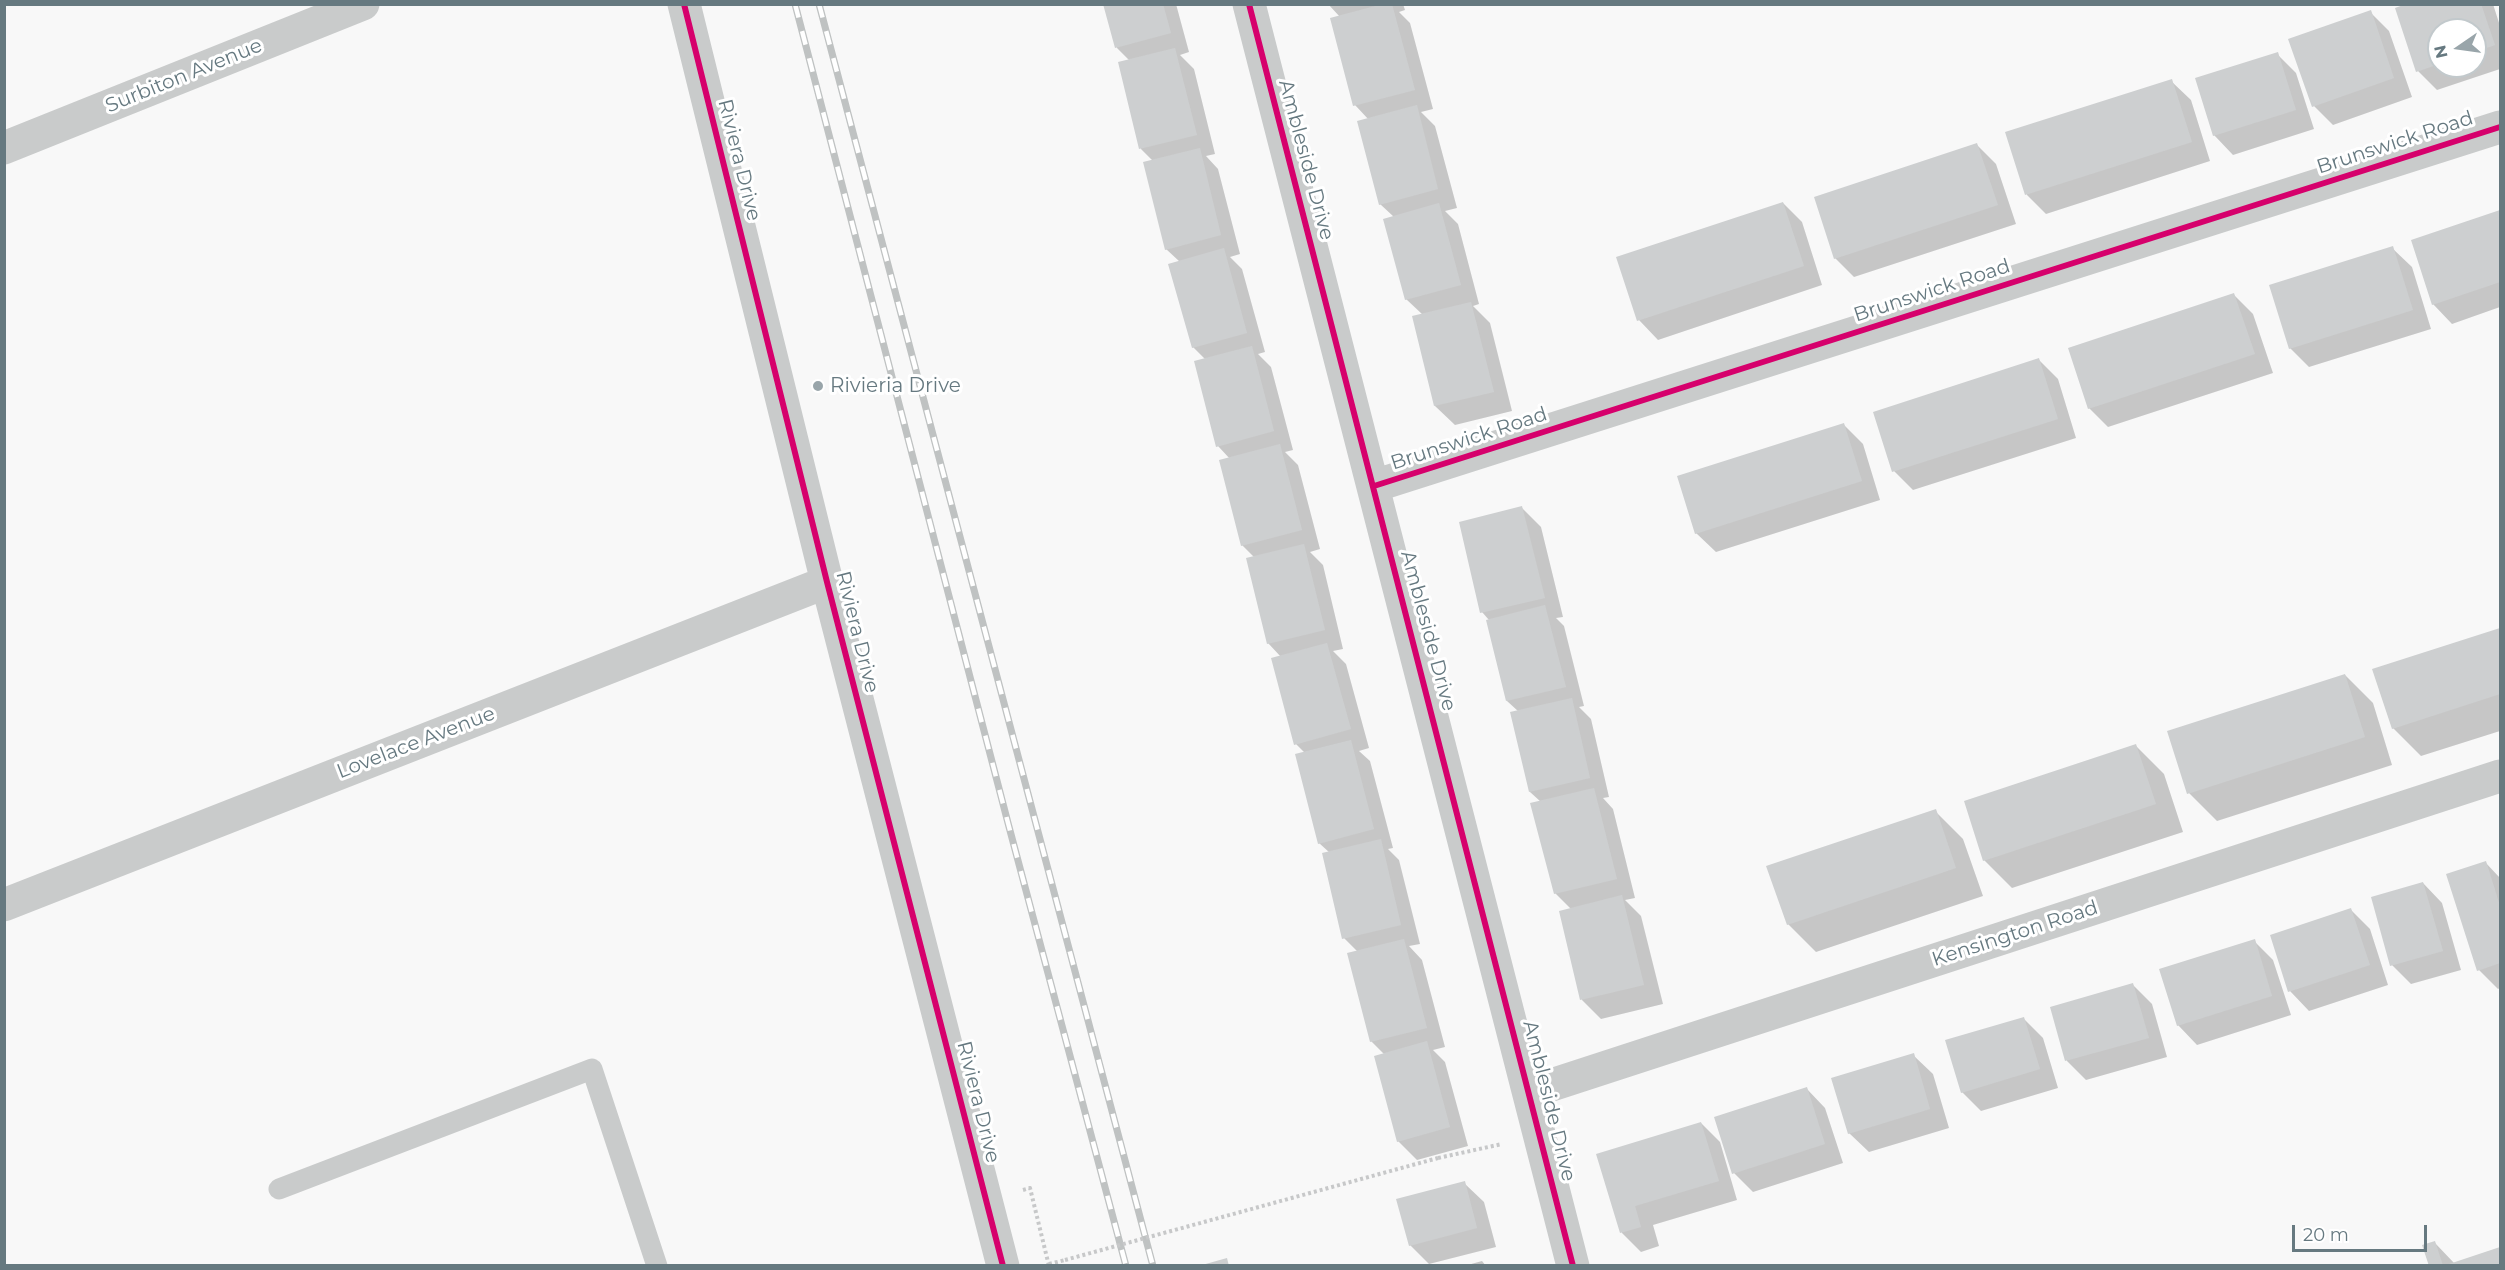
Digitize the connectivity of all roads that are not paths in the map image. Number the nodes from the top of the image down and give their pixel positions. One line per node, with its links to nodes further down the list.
1 (363, 4): 5 (street, Surbiton Avenue)
2 (684, 4): 7 (street, Riviera Drive)
3 (1249, 4): 6 (street, Ambleside Drive)
4 (2500, 127): 6 (street, Brunswick Road)
5 (4, 148)
6 (1374, 486): 10 (street, Ambleside Drive)
7 (827, 582): 9 (street, Lovelace Avenue); 13 (street, Riviera Drive)
8 (2500, 776): 10 (street, Kensington Road)
9 (4, 905)
10 (1530, 1092): 14 (street, Ambleside Drive)
11 (279, 1190): 12 (lane)
12 (657, 1266)
13 (1003, 1266)
14 (1573, 1266)

